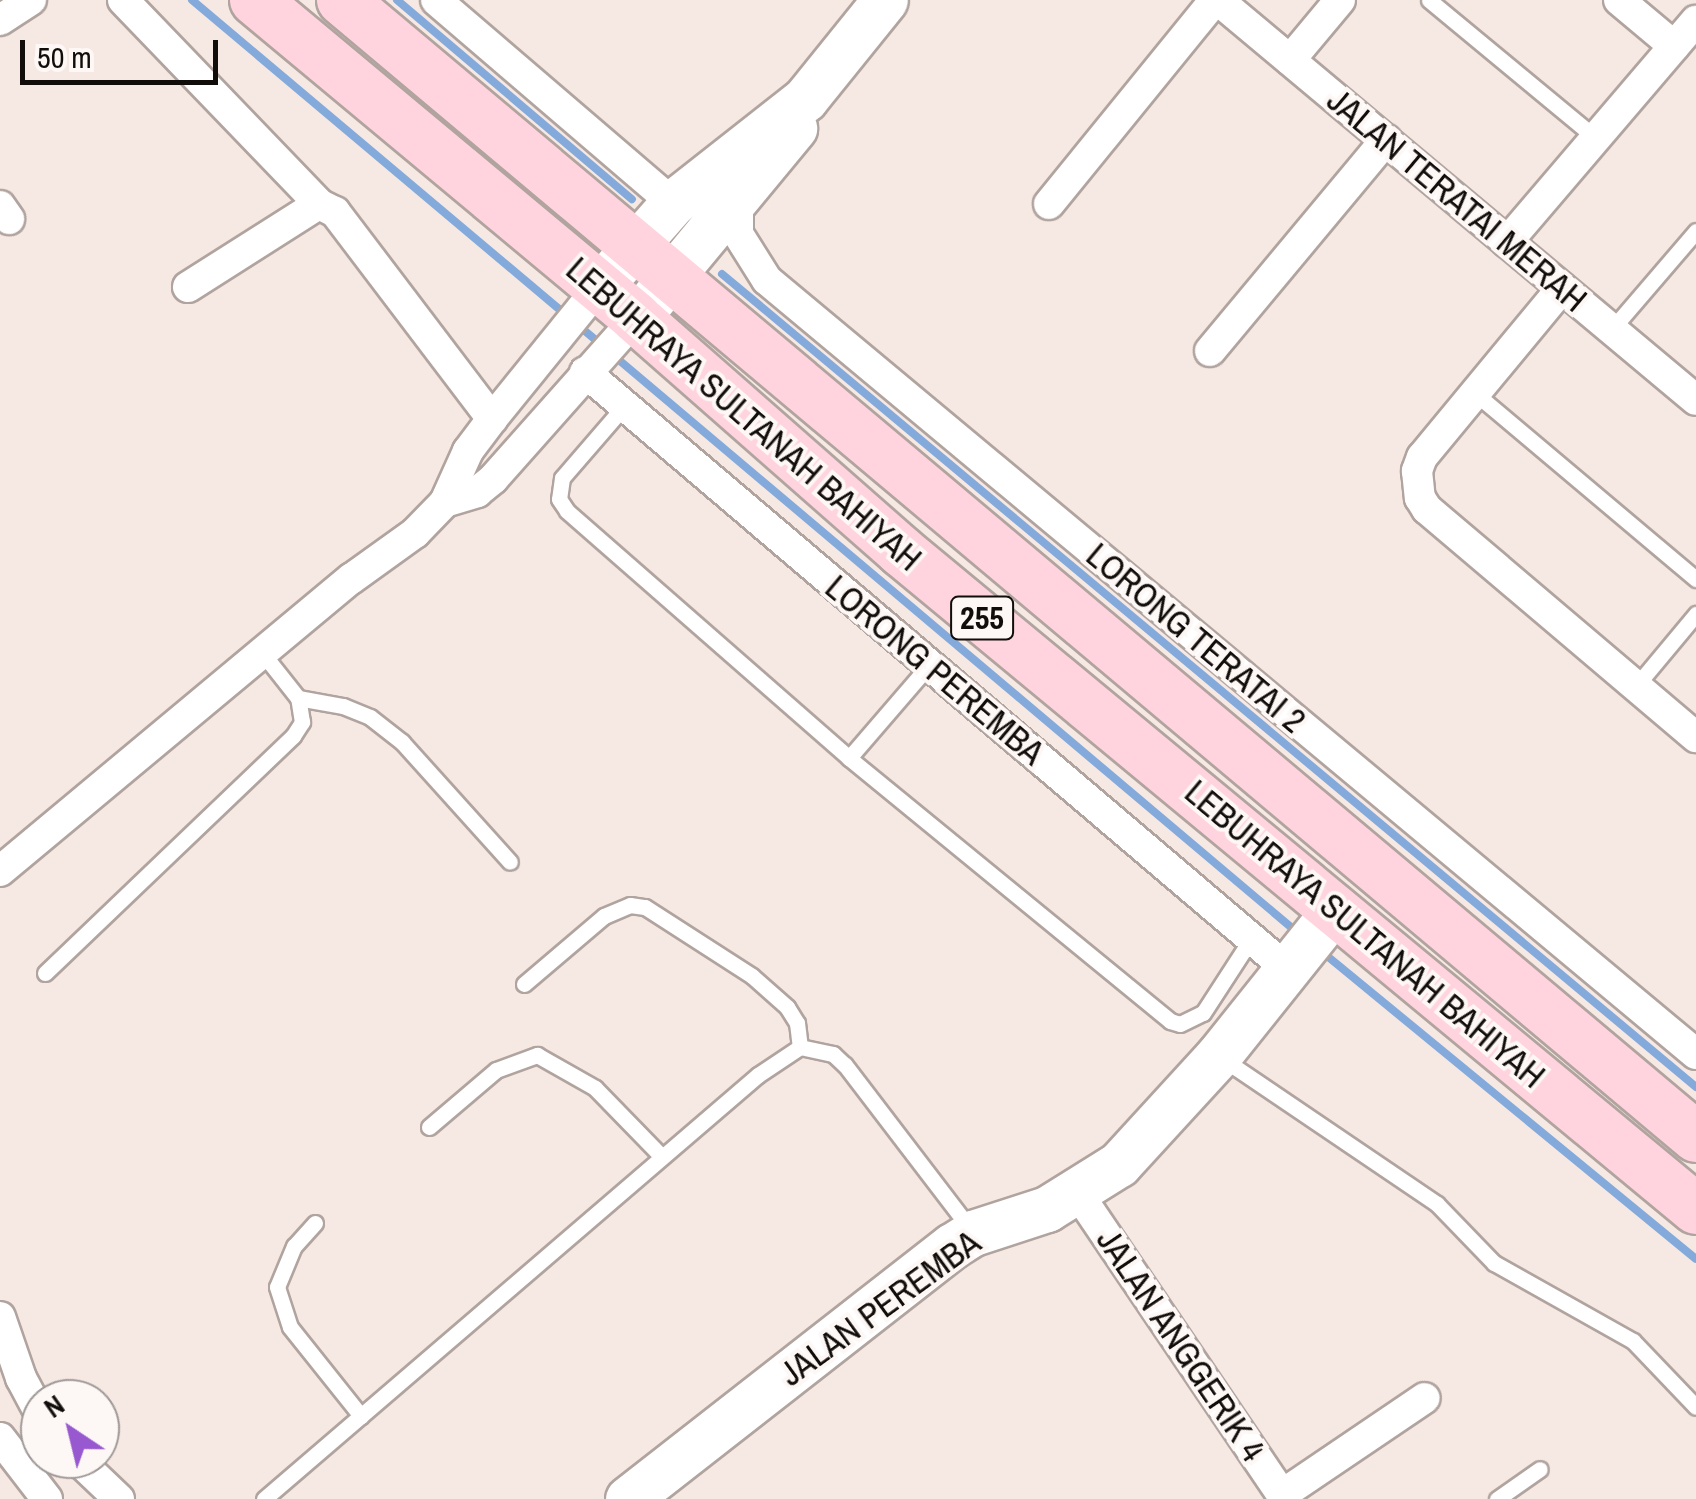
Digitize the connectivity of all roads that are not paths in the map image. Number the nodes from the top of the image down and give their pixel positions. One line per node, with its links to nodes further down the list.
1 (31, 0): 11 (street)
2 (123, 0): 20 (street)
3 (255, 0): 27 (main road, LEBUHRAYA SULTANAH BAHIYAH / 255)
4 (342, 0): 24 (main road, LEBUHRAYA SULTANAH BAHIYAH / 255)
5 (436, 0): 19 (street)
6 (885, 0): 15 (street)
7 (1217, 0): 14 (street, JALAN TERATAI MERAH); 21 (street)
8 (1340, 0): 14 (street)
9 (1430, 0): 16 (lane)
10 (1619, 0): 13 (street)
11 (0, 20)
12 (1696, 21): 13 (street)
13 (1674, 46): 16 (street)
14 (1290, 60): 17 (street, JALAN TERATAI MERAH)
15 (806, 99): 18 (street); 19 (street)
16 (1596, 138): 23 (street)
17 (1386, 140): 23 (street, JALAN TERATAI MERAH); 30 (street)
18 (738, 198): 24 (street); 52 (street, LORONG TERATAI 2)
19 (673, 202): 24 (street)
20 (320, 204): 25 (street); 35 (street)
21 (1049, 204)
22 (1696, 231): 29 (lane)
23 (1508, 242): 26 (street, JALAN TERATAI MERAH)
24 (652, 264): 27 (street); 28 (street); 55 (main road, LEBUHRAYA SULTANAH BAHIYAH / 255)
25 (188, 287)
26 (1562, 288): 29 (street, JALAN TERATAI MERAH); 32 (street)
27 (589, 298): 28 (main road, LEBUHRAYA SULTANAH BAHIYAH / 255); 35 (street)
28 (626, 327): 31 (street); 48 (main road, LEBUHRAYA SULTANAH BAHIYAH / 255)
29 (1612, 329): 33 (street, JALAN TERATAI MERAH)
30 (1210, 351)
31 (589, 368): 34 (street, LORONG PEREMBA); 36 (street)
32 (1475, 393): 37 (lane); 41 (street)
33 (1696, 399)
34 (625, 404): 40 (street, LORONG PEREMBA); 44 (lane)
35 (492, 419): 36 (street)
36 (445, 502): 39 (street)
37 (1696, 579)
38 (1696, 614): 41 (lane)
39 (264, 655): 42 (lane); 46 (street)
40 (928, 665): 44 (lane); 47 (street, LORONG PEREMBA)
41 (1636, 686): 43 (street)
42 (298, 698): 45 (lane); 49 (lane)
43 (1696, 738)
44 (849, 758): 47 (lane)
45 (510, 862)
46 (0, 870)
47 (1251, 939): 48 (street, LORONG PEREMBA)
48 (1309, 940): 53 (street, JALAN PEREMBA); 58 (main road, LEBUHRAYA SULTANAH BAHIYAH / 255)
49 (45, 973)
50 (524, 984): 51 (lane)
51 (800, 1046): 56 (lane); 60 (lane)
52 (1696, 1054)
53 (1218, 1056): 57 (street, JALAN PEREMBA); 64 (lane)
54 (429, 1127): 56 (lane)
55 (1696, 1137)
56 (662, 1158): 65 (lane)
57 (1077, 1192): 60 (street, JALAN PEREMBA); 69 (street, JALAN ANGGERIK 4)
58 (1696, 1209)
59 (315, 1222): 65 (lane)
60 (973, 1233): 73 (street, JALAN PEREMBA)
61 (0, 1316): 62 (street)
62 (22, 1379)
63 (1425, 1398): 69 (street)
64 (1696, 1407)
65 (361, 1416): 72 (lane)
66 (0, 1438): 70 (street)
67 (1540, 1469): 74 (lane)
68 (98, 1479): 71 (street)
69 (1284, 1497)
70 (47, 1499)
71 (119, 1499)
72 (264, 1499)
73 (628, 1499)
74 (1496, 1499)

